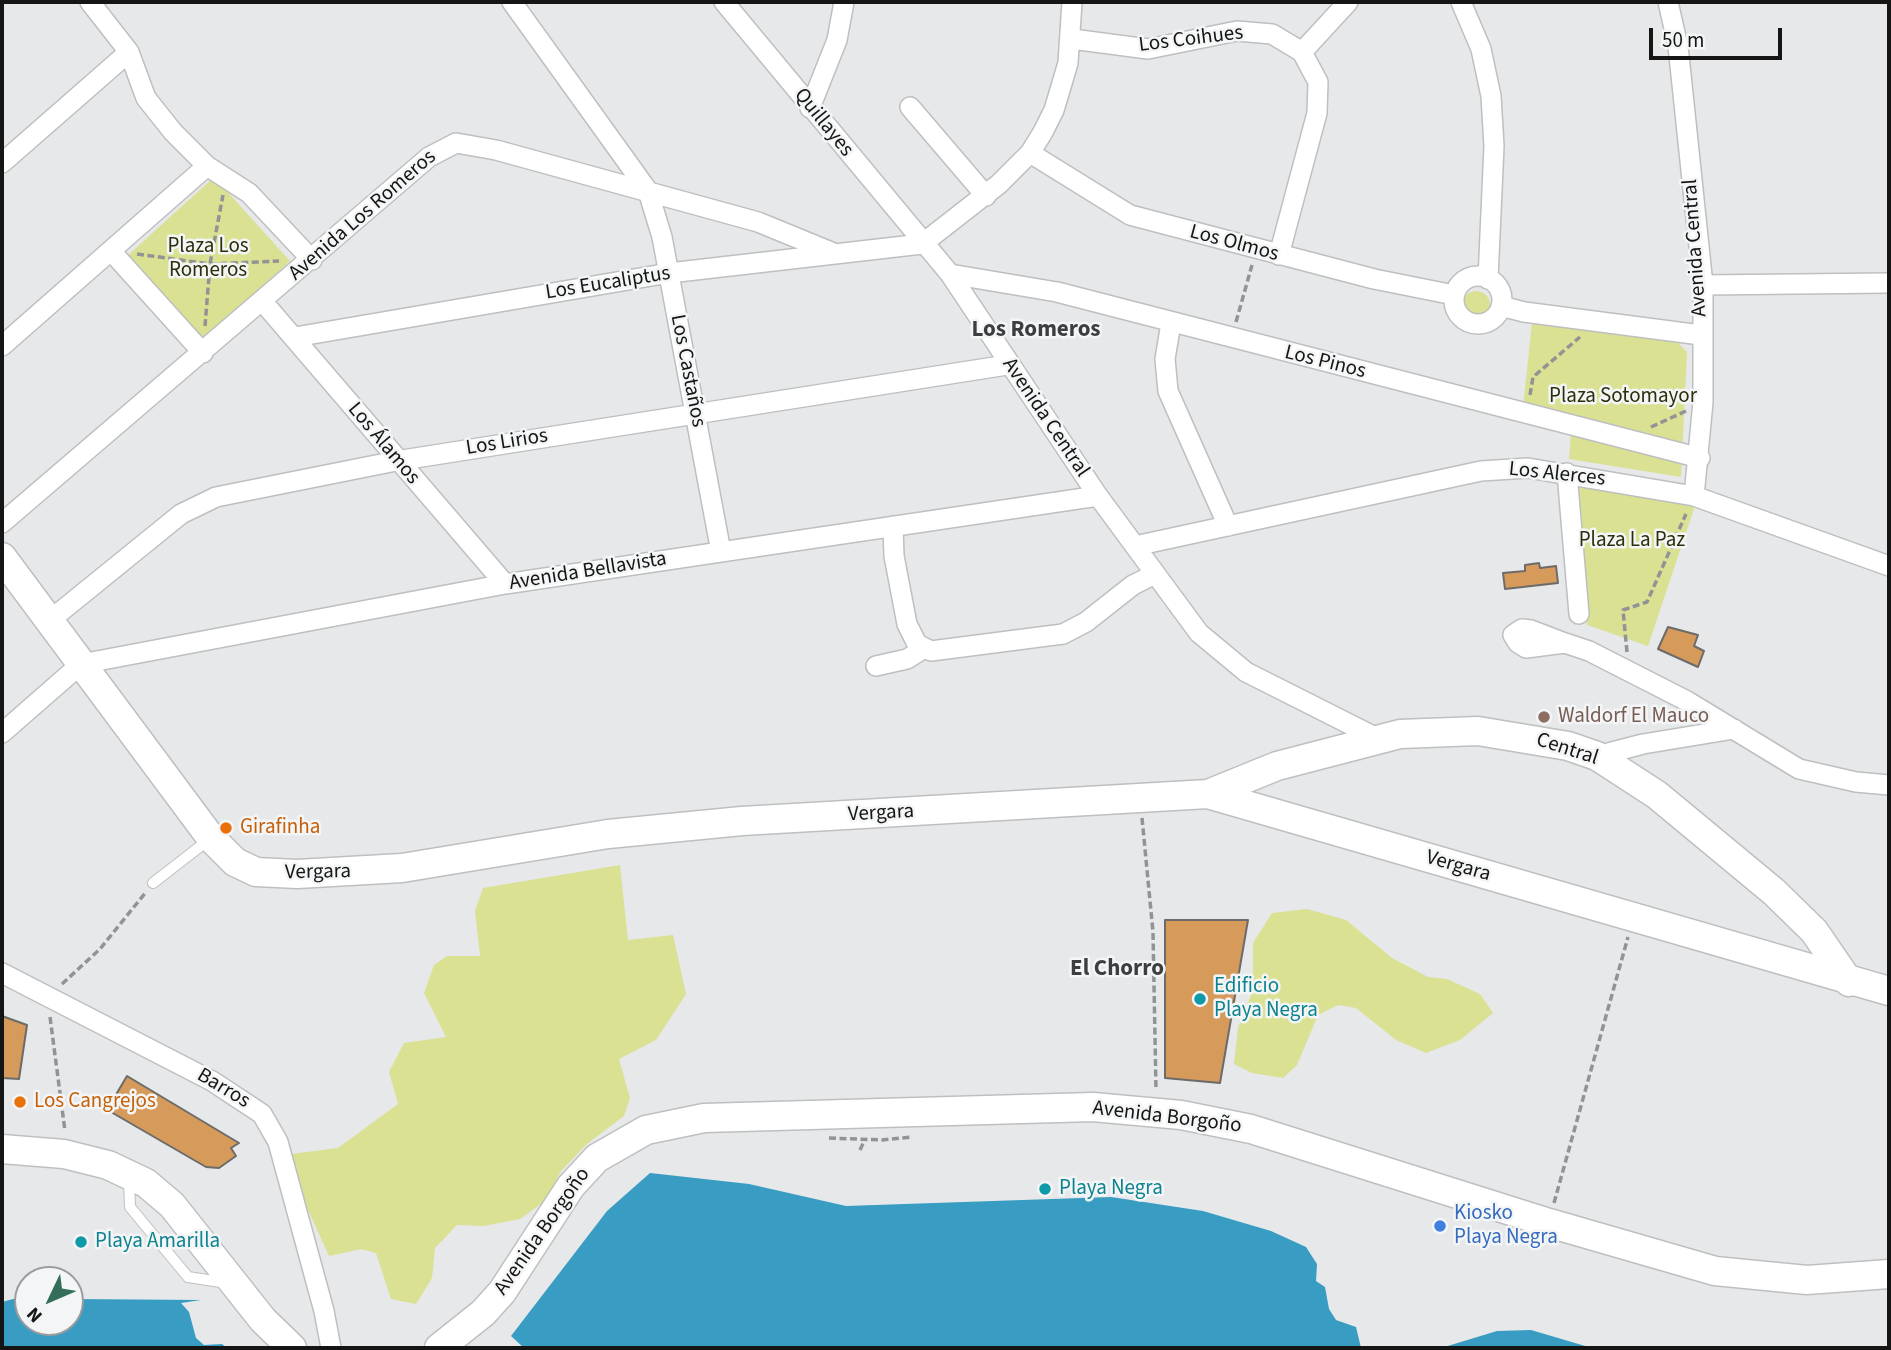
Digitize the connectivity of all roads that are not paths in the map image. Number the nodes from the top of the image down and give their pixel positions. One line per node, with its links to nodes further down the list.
1 (90, 2): 10 (street)
2 (512, 2): 17 (street)
3 (724, 2): 13 (street, Quillayes)
4 (844, 2): 13 (street)
5 (1072, 2): 9 (street)
6 (1348, 2): 11 (street)
7 (1461, 2): 26 (street)
8 (1668, 2): 28 (street, Avenida Central)
9 (1072, 39): 11 (street, Los Coihues); 14 (street)
10 (129, 52): 15 (street); 16 (street)
11 (1302, 52): 22 (street)
12 (910, 107): 18 (street)
13 (810, 108): 19 (street, Quillayes)
14 (1030, 153): 18 (street); 22 (street, Los Olmos)
15 (2, 163)
16 (207, 166): 20 (street); 23 (street)
17 (648, 191): 21 (street, Avenida Los Romeros); 23 (street, Avenida Los Romeros); 24 (street, Los Castaños)
18 (986, 195): 19 (street)
19 (922, 244): 21 (street, Los Eucaliptus); 25 (street, Avenida Central)
20 (111, 251): 35 (street); 36 (street)
21 (836, 254): 24 (street, Los Eucaliptus)
22 (1279, 255): 29 (street, Los Olmos)
23 (312, 260): 30 (street, Avenida Los Romeros)
24 (669, 273): 34 (street, Los Eucaliptus); 38 (street, Los Castaños)
25 (950, 275): 32 (street, Los Pinos); 37 (street, Avenida Central)
26 (1488, 279): 29 (street); 31 (street)
27 (1889, 283): 28 (street)
28 (1703, 285): 33 (street, Avenida Central)
29 (1454, 295): 31 (street)
30 (263, 302): 34 (street, Los Álamos); 36 (street, Avenida Los Romeros)
31 (1501, 306): 33 (street)
32 (1171, 323): 39 (street, Los Pinos); 46 (street)
33 (1701, 335): 39 (street, Avenida Central)
34 (295, 337): 40 (street, Los Álamos)
35 (2, 346)
36 (203, 353): 44 (street, Avenida Los Romeros)
37 (1007, 365): 38 (street, Los Lirios); 42 (street, Avenida Central)
38 (695, 413): 40 (street, Los Lirios); 48 (street, Los Castaños)
39 (1700, 458): 43 (street, Avenida Central)
40 (396, 461): 52 (street, Los Álamos); 54 (street, Los Lirios)
41 (1567, 473): 43 (street, Los Alerces); 46 (street, Los Alerces); 53 (street)
42 (1098, 496): 45 (street, Avenida Bellavista); 47 (street, Avenida Central)
43 (1694, 496): 50 (street, Los Alerces)
44 (2, 523)
45 (893, 526): 48 (street, Avenida Bellavista); 56 (street)
46 (1228, 526): 47 (street, Los Alerces)
47 (1135, 546): 51 (street, Avenida Central)
48 (721, 552): 52 (street, Avenida Bellavista)
49 (2, 557): 54 (street, Vergara)
50 (1889, 566)
51 (1155, 573): 56 (street); 61 (street, Avenida Central)
52 (505, 584): 57 (street, Avenida Bellavista)
53 (1579, 614)
54 (49, 621): 57 (street, Vergara)
55 (1565, 643): 59 (street)
56 (923, 649): 58 (street)
57 (81, 664): 60 (street); 65 (street, Vergara)
58 (876, 666)
59 (1734, 729): 62 (street); 63 (street)
60 (2, 733)
61 (1377, 738): 62 (street, Central); 64 (street, Central)
62 (1597, 756): 68 (street, Central)
63 (1889, 785)
64 (1208, 794): 65 (street, Vergara); 68 (street, Vergara)
65 (211, 838): 66 (lane)
66 (153, 883)
67 (2, 974): 73 (street, Barros)
68 (1849, 982): 69 (street, Vergara)
69 (1889, 991)
70 (2, 1149): 72 (street)
71 (1889, 1274): 74 (street, Avenida Borgoño)
72 (292, 1348)
73 (331, 1348)
74 (439, 1348)

